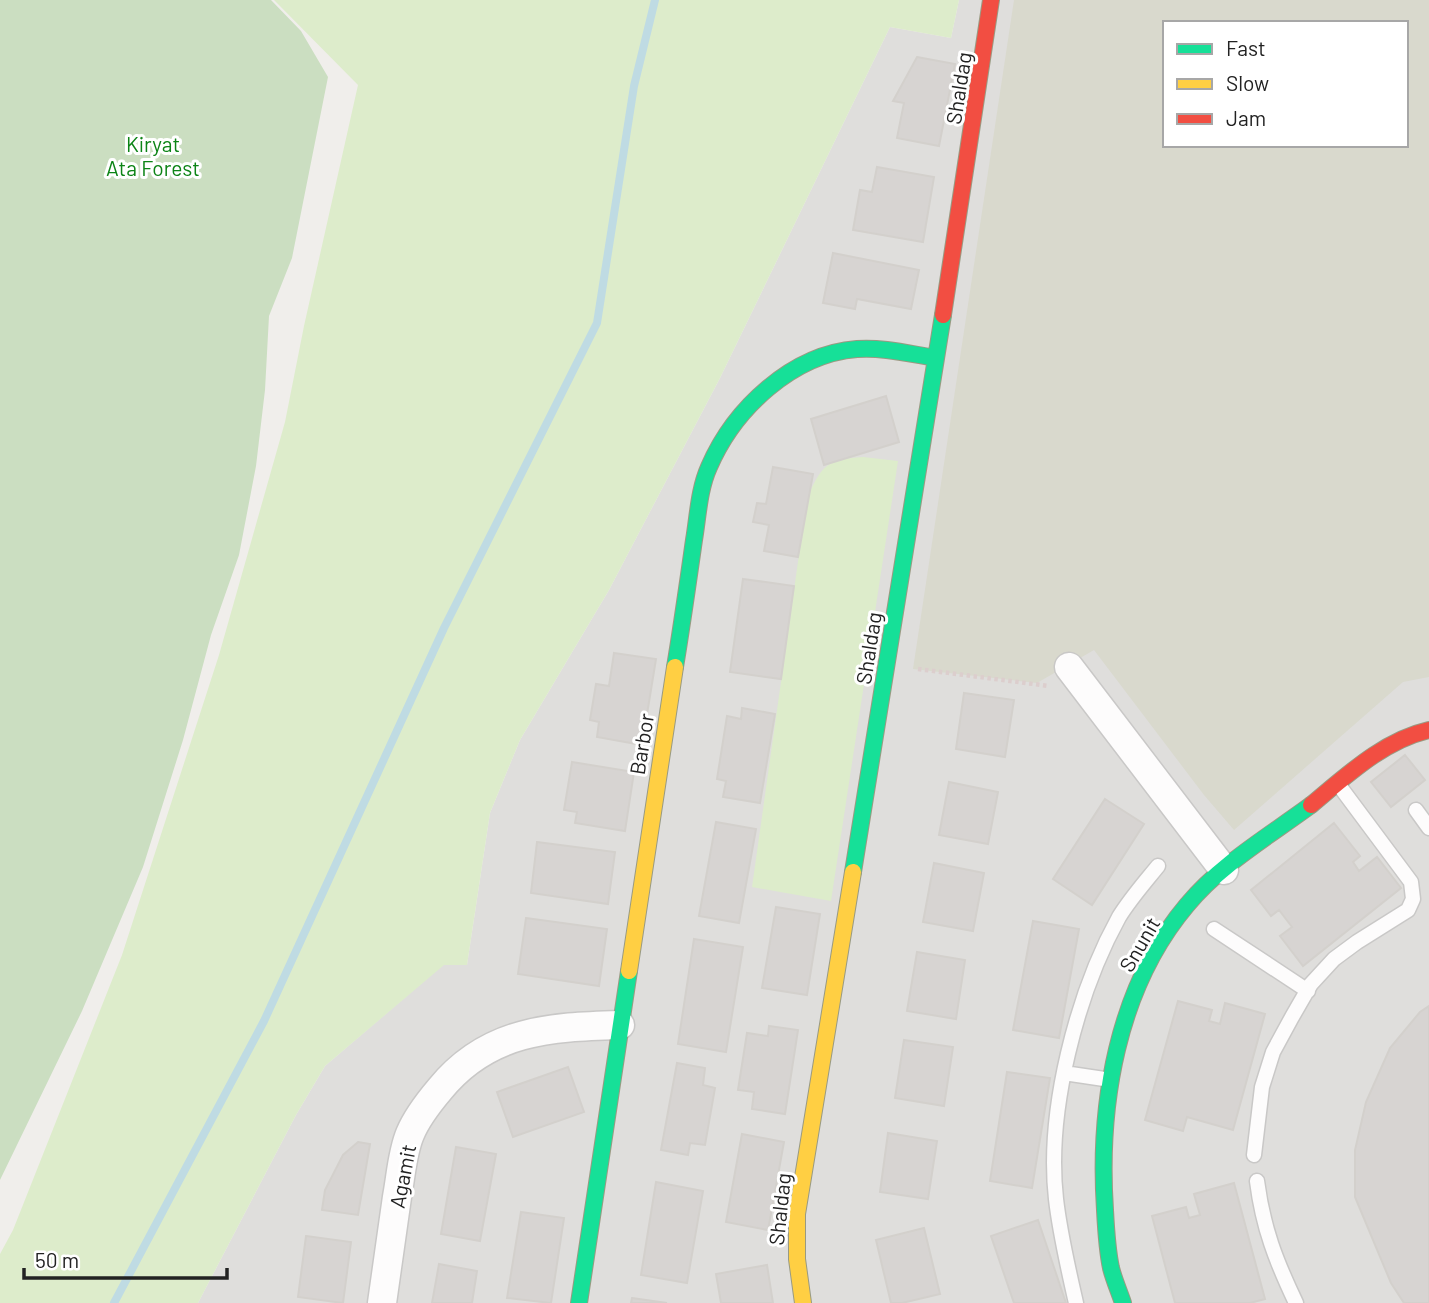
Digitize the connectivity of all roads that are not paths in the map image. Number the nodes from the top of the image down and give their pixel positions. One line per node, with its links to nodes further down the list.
1 (991, 0): 2 (street, Shaldag)
2 (936, 358): 12 (street, Barbor); 19 (street, Shaldag)
3 (1071, 670): 9 (street)
4 (1429, 730): 5 (street, Snunit)
5 (1338, 783): 9 (street, Snunit); 11 (lane)
6 (1416, 810): 7 (lane)
7 (1429, 828)
8 (1158, 866): 13 (lane)
9 (1224, 870): 14 (street, Snunit)
10 (1214, 929): 11 (lane)
11 (1308, 991): 15 (lane)
12 (620, 1025): 17 (street, Agamit); 18 (street, Barbor)
13 (1064, 1073): 14 (lane); 20 (lane)
14 (1111, 1080): 21 (street, Snunit)
15 (1254, 1155)
16 (1257, 1181): 22 (lane)
17 (382, 1303)
18 (579, 1303)
19 (803, 1303)
20 (1076, 1303)
21 (1123, 1303)
22 (1296, 1303)

